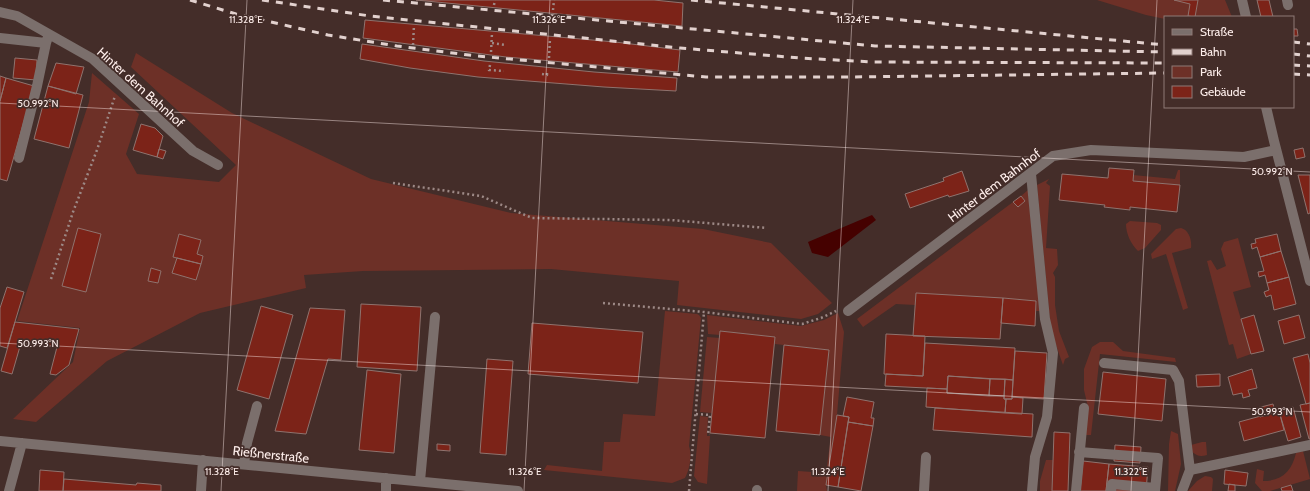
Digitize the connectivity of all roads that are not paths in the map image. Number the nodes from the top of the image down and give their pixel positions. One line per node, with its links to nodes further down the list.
1 (1242, 0): 3 (street)
2 (0, 12): 5 (street, Hinter dem Bahnhof)
3 (1246, 16)
4 (0, 38): 5 (street)
5 (47, 39): 8 (street); 9 (street, Hinter dem Bahnhof)
6 (1266, 108): 7 (street)
7 (1276, 150): 10 (street, Hinter dem Bahnhof); 11 (street)
8 (19, 158)
9 (218, 165)
10 (1031, 174): 12 (street, Hinter dem Bahnhof); 33 (street)
11 (1310, 281)
12 (848, 311)
13 (434, 318): 26 (street)
14 (1104, 363): 24 (street)
15 (258, 406): 23 (street)
16 (1084, 408): 20 (street)
17 (0, 441): 18 (street, Rießnerstraße)
18 (22, 443): 22 (street, Rießnerstraße); 28 (street)
19 (1310, 445): 24 (street)
20 (1080, 452): 27 (street); 34 (street)
21 (926, 457): 32 (street)
22 (203, 460): 23 (street, Rießnerstraße); 29 (street)
23 (244, 464): 25 (street, Rießnerstraße)
24 (1190, 470): 36 (street)
25 (386, 478): 26 (street, Rießnerstraße); 30 (street)
26 (420, 481): 31 (street, Rießnerstraße)
27 (1155, 490): 35 (street)
28 (9, 491)
29 (201, 491)
30 (386, 491)
31 (518, 491)
32 (924, 491)
33 (1032, 491)
34 (1076, 491)
35 (1111, 491)
36 (1182, 491)

